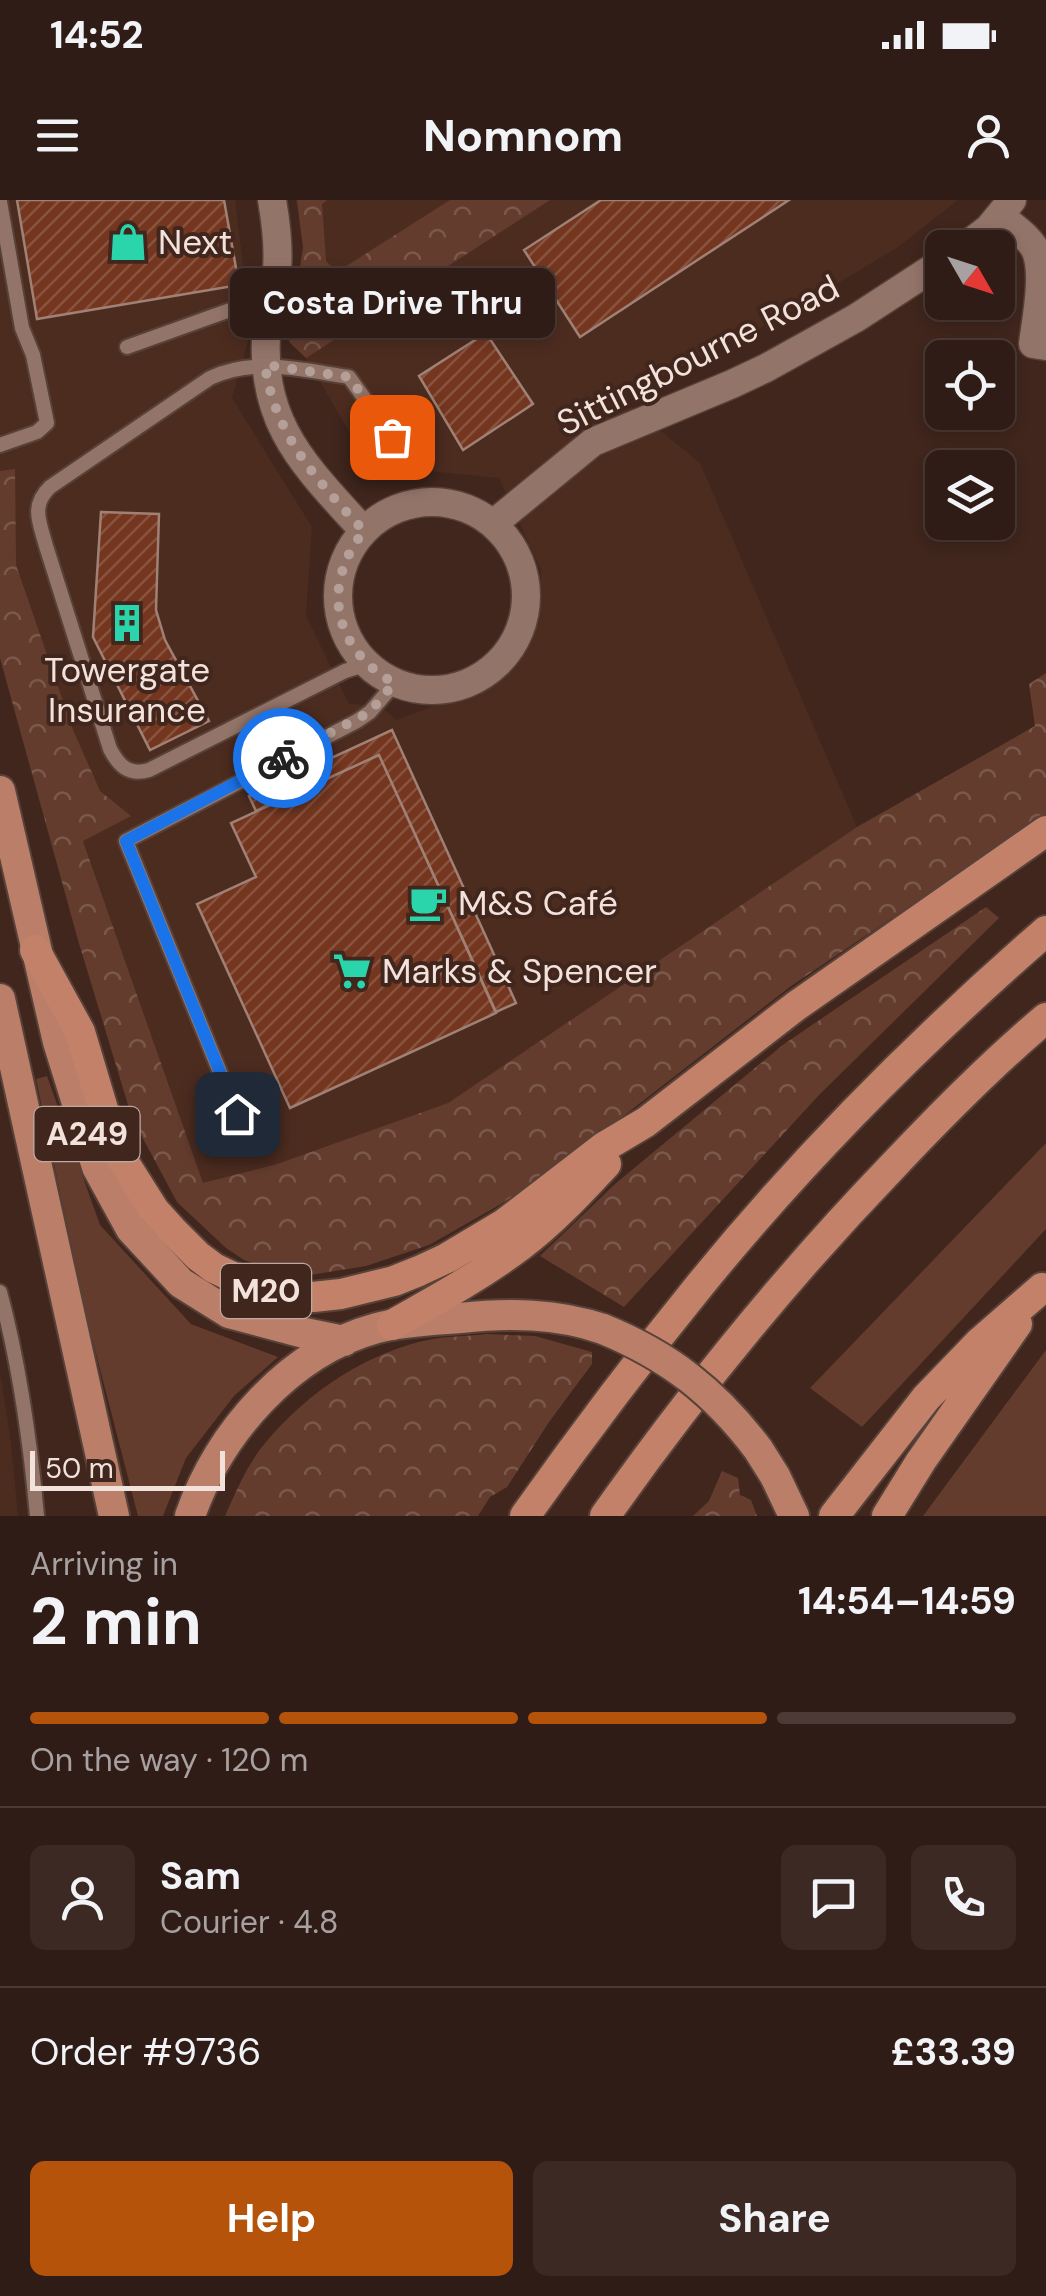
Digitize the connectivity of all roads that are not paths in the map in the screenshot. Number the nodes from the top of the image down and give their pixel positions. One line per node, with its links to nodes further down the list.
1 (272, 200): 6 (street)
2 (0, 202): 11 (lane)
3 (1007, 208): 4 (street); 7 (street)
4 (983, 230)
5 (925, 273): 12 (street, Sittingbourne Road)
6 (270, 300): 8 (lane); 9 (street)
7 (1046, 346)
8 (127, 347)
9 (265, 365): 10 (lane); 13 (street); 14 (lane)
10 (392, 437)
11 (0, 445)
12 (493, 524): 13 (street); 15 (street)
13 (364, 531): 14 (street)
14 (367, 664): 15 (street)
15 (394, 683): 22 (lane)
16 (0, 791): 19 (highway, A249)
17 (1046, 831): 23 (highway, M20)
18 (1046, 931): 31 (highway)
19 (36, 950): 23 (highway, M20); 27 (highway, A249)
20 (0, 999): 29 (highway, A249)
21 (1046, 1018): 32 (highway)
22 (237, 1114)
23 (646, 1122): 26 (highway, M20)
24 (1044, 1285): 34 (highway); 35 (highway)
25 (0, 1292): 28 (lane)
26 (392, 1324): 27 (highway); 33 (highway, bridge)
27 (344, 1340): 30 (highway)
28 (38, 1516)
29 (114, 1516)
30 (190, 1516)
31 (525, 1516)
32 (605, 1516)
33 (794, 1516)
34 (834, 1516)
35 (887, 1516)

